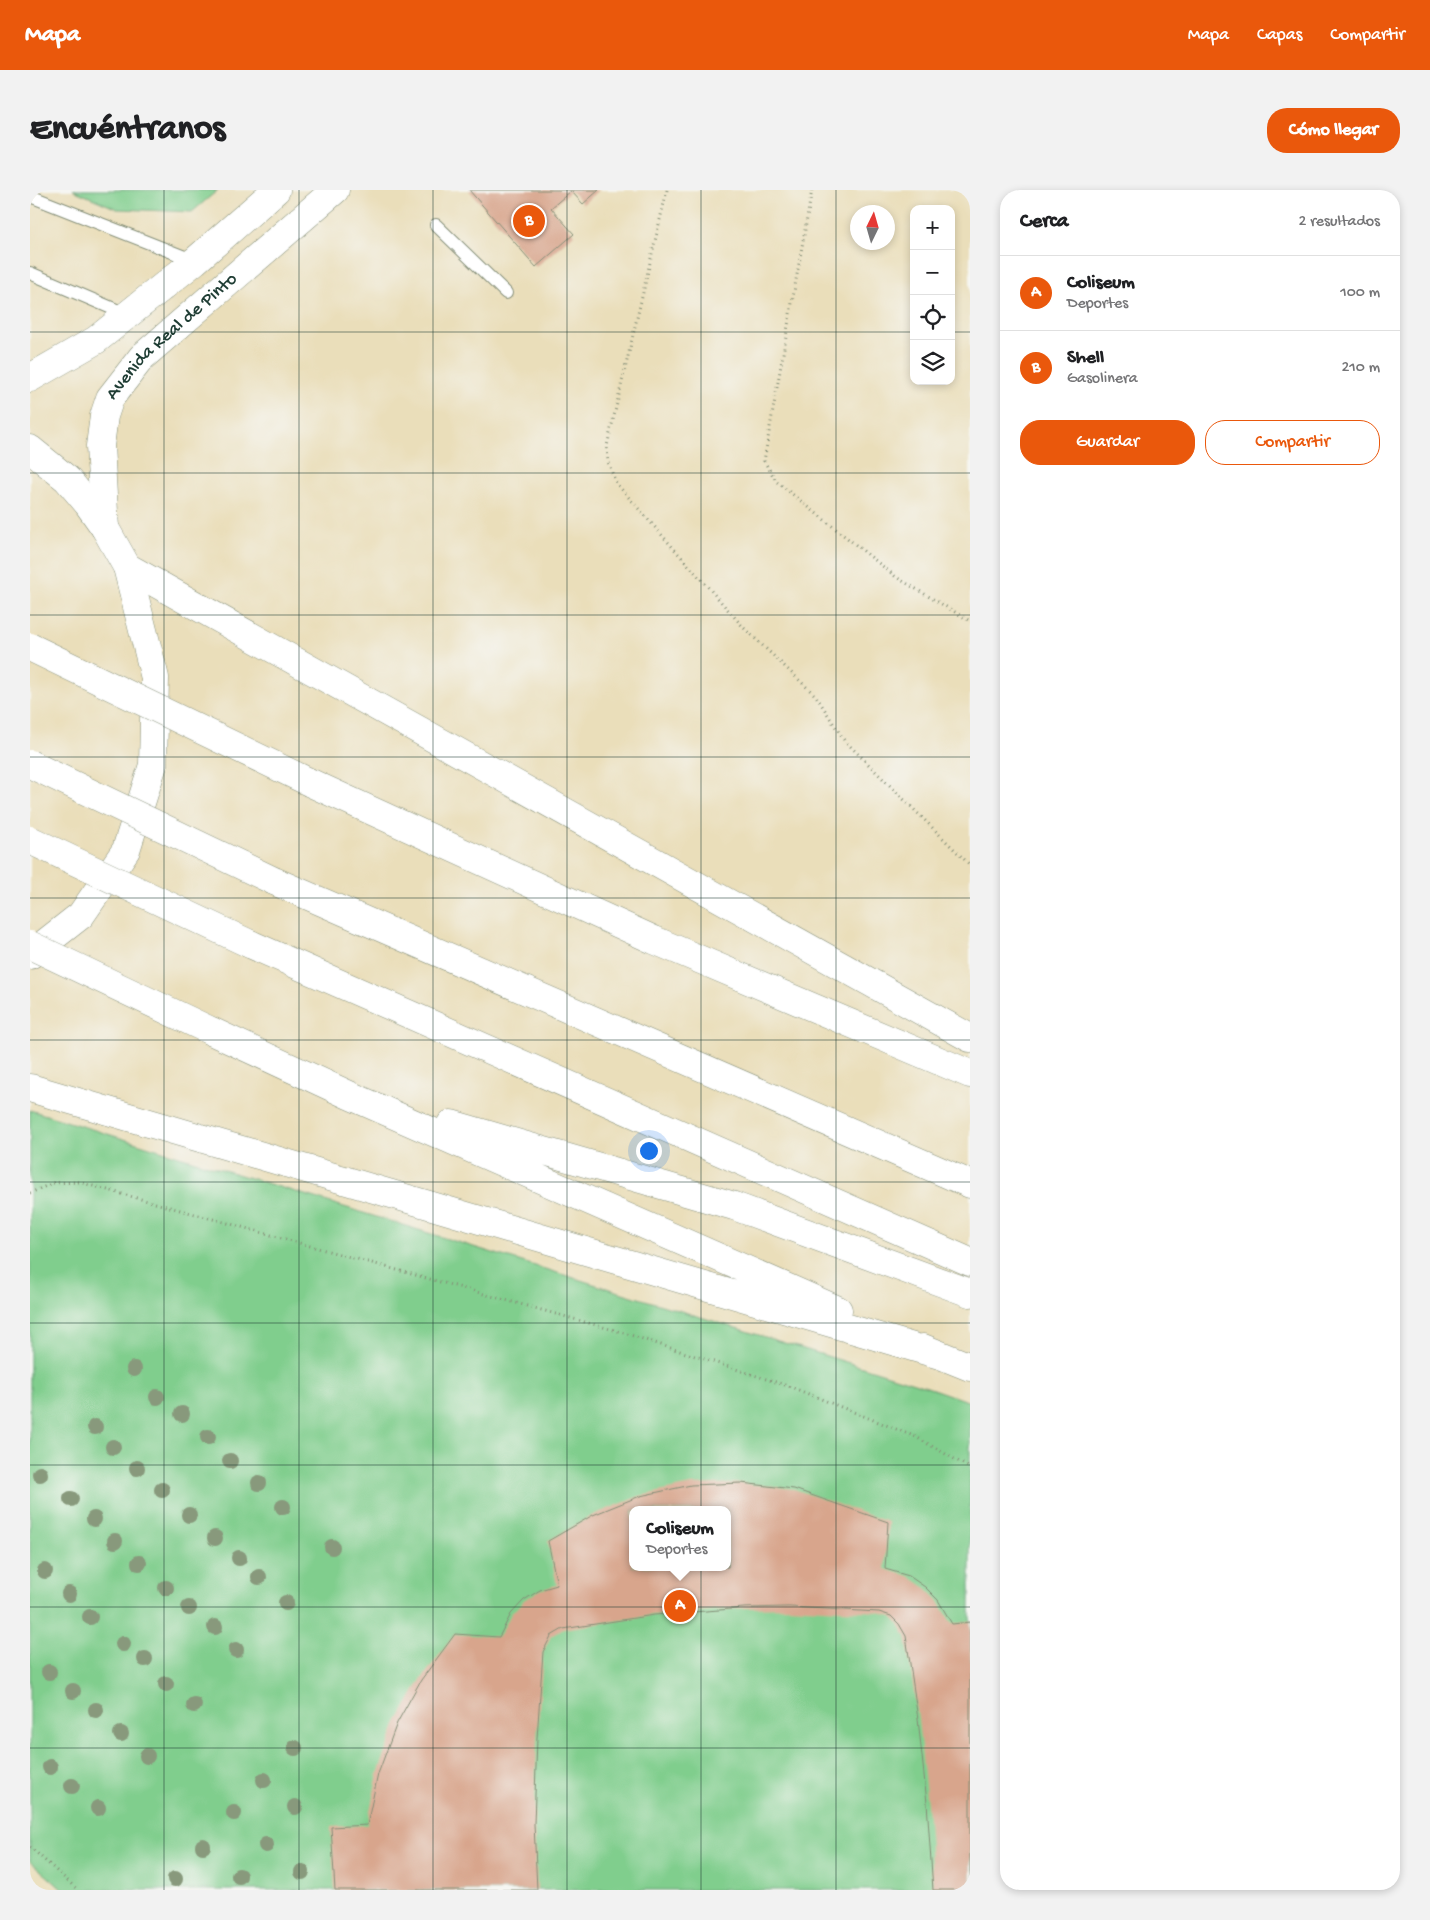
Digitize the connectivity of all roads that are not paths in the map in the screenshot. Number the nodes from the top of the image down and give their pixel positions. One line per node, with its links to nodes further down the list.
1 (276, 190): 5 (main road, Avenida Real de Pinto)
2 (335, 190): 11 (main road, Avenida Real de Pinto)
3 (30, 196): 5 (lane)
4 (436, 225): 7 (lane)
5 (195, 262): 8 (main road, Avenida Real de Pinto)
6 (30, 273): 8 (lane)
7 (506, 293)
8 (128, 315): 9 (main road, Avenida Real de Pinto)
9 (30, 378)
10 (30, 449): 11 (main road)
11 (105, 528): 12 (main road)
12 (127, 567): 17 (main road); 18 (main road)
13 (30, 647): 19 (main road, bridge)
14 (30, 764): 22 (main road, bridge)
15 (30, 840): 23 (main road, bridge)
16 (30, 945): 21 (main road, bridge)
17 (30, 955)
18 (970, 1038)
19 (970, 1074)
20 (30, 1088): 25 (main road)
21 (349, 1094): 24 (main road); 25 (main road)
22 (970, 1184)
23 (970, 1262)
24 (970, 1293)
25 (940, 1356): 26 (main road)
26 (970, 1367)

